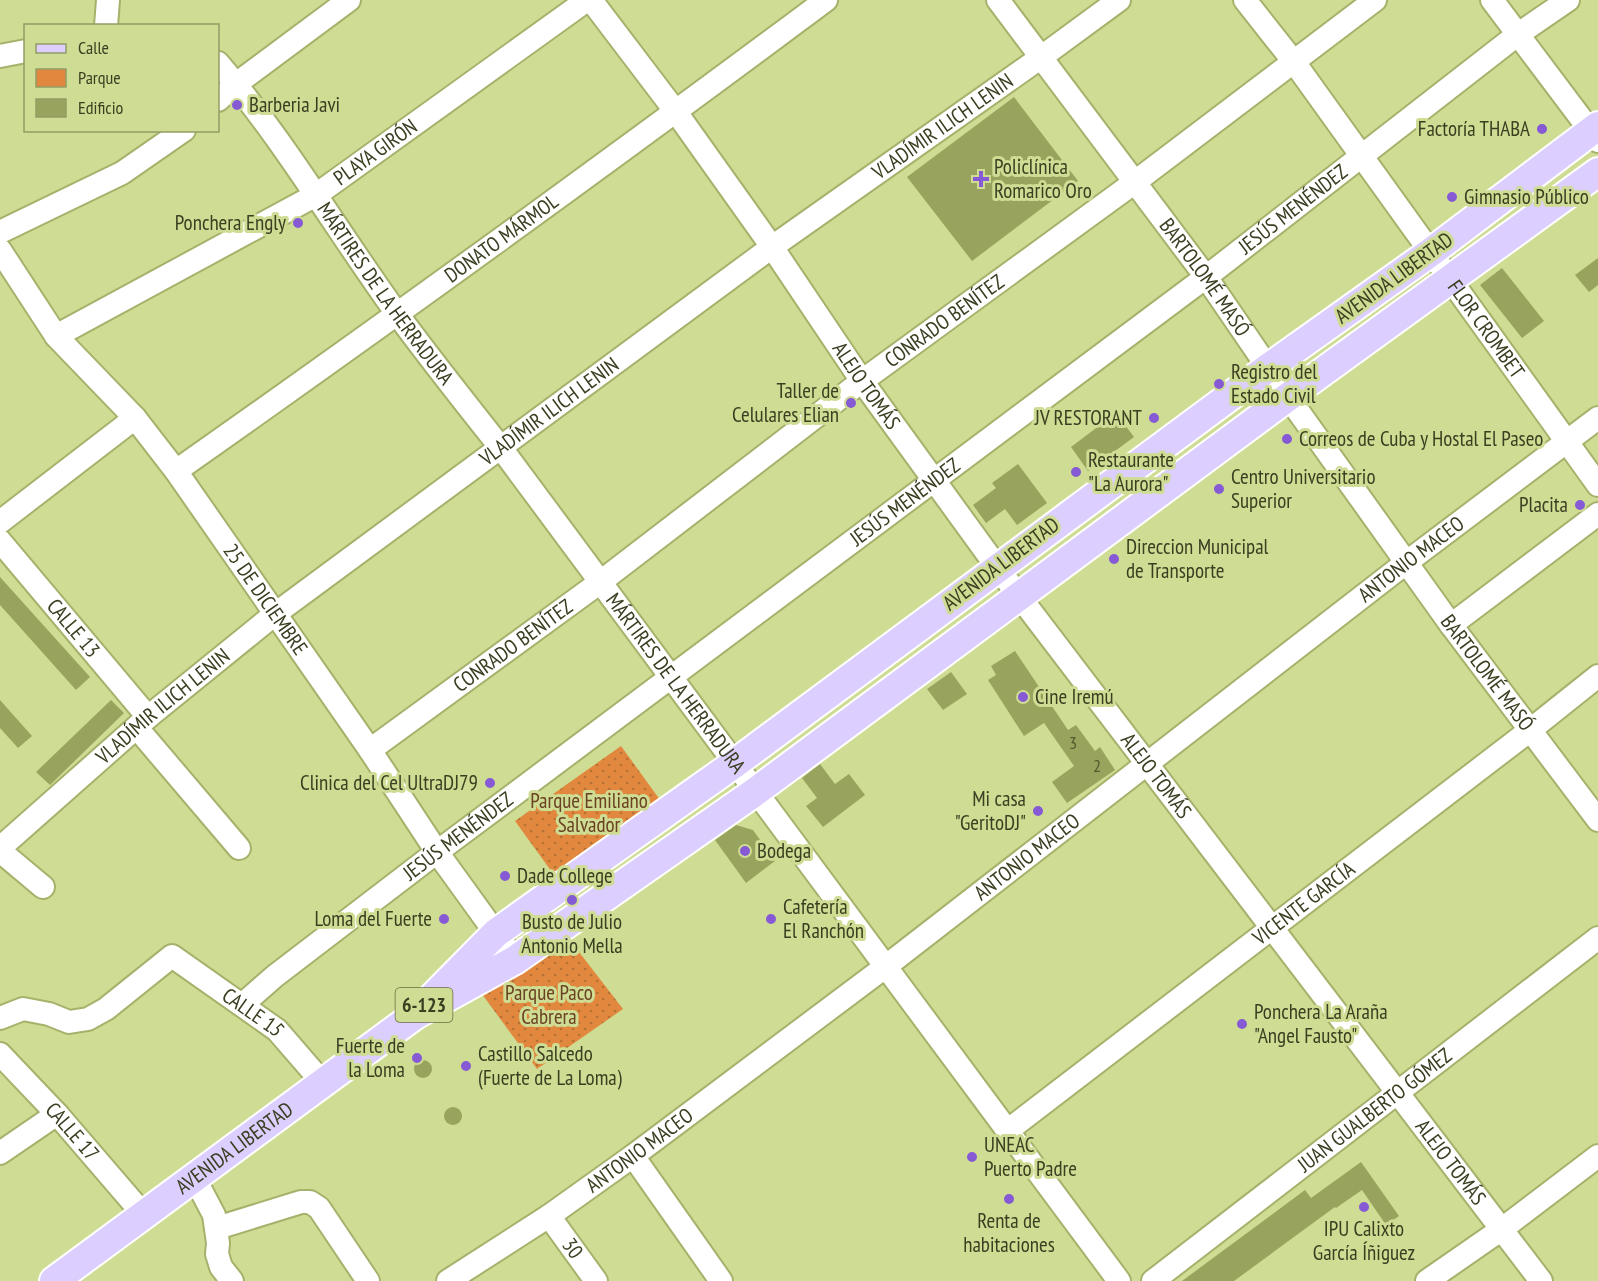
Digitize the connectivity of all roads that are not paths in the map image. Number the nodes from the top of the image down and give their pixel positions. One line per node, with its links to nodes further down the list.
1 (108, 0): 11 (street)
2 (349, 0): 18 (street)
3 (589, 0): 20 (street, ALEJO TOMÁS); 26 (street, PLAYA GIRÓN)
4 (826, 0): 20 (street, DONATO MÁRMOL)
5 (998, 0): 15 (street, BARTOLOMÉ MASÓ)
6 (1119, 0): 15 (street, VLADÍMIR ILICH LENIN)
7 (1245, 0): 16 (street, FLOR CROMBET)
8 (1375, 0): 16 (street, CONRADO BENÍTEZ)
9 (1492, 0): 12 (street)
10 (1568, 0): 12 (street, JESÚS MENÉNDEZ)
11 (106, 24)
12 (1517, 35): 22 (street); 23 (street, JESÚS MENÉNDEZ)
13 (24, 51): 14 (street)
14 (0, 56)
15 (1040, 58): 25 (street, BARTOLOMÉ MASÓ); 28 (street, VLADÍMIR ILICH LENIN)
16 (1294, 62): 23 (street, FLOR CROMBET); 25 (street, CONRADO BENÍTEZ)
17 (219, 64): 18 (street, MÁRTIRES DE LA HERRADURA)
18 (236, 84): 19 (street); 26 (street, MÁRTIRES DE LA HERRADURA)
19 (219, 99)
20 (676, 112): 28 (street, ALEJO TOMÁS); 33 (street, DONATO MÁRMOL)
21 (181, 132): 27 (street)
22 (1596, 132): 30 (main road, AVENIDA LIBERTAD / 6-123)
23 (1360, 157): 30 (street, FLOR CROMBET); 31 (street, JESÚS MENÉNDEZ)
24 (1598, 172): 32 (main road, AVENIDA LIBERTAD / 6-123)
25 (1135, 182): 31 (street, BARTOLOMÉ MASÓ); 36 (street, CONRADO BENÍTEZ)
26 (315, 195): 33 (street, MÁRTIRES DE LA HERRADURA); 34 (street, PLAYA GIRÓN)
27 (0, 232)
28 (772, 247): 36 (street, ALEJO TOMÁS); 41 (street, VLADÍMIR ILICH LENIN)
29 (0, 250): 34 (street, 25 DE DICIEMBRE)
30 (1431, 252): 32 (street, FLOR CROMBET); 35 (main road, AVENIDA LIBERTAD / 6-123)
31 (1206, 277): 35 (street, BARTOLOMÉ MASÓ); 43 (street, JESÚS MENÉNDEZ)
32 (1449, 280): 37 (main road, AVENIDA LIBERTAD / 6-123); 40 (street, FLOR CROMBET)
33 (398, 315): 41 (street, MÁRTIRES DE LA HERRADURA); 42 (street, DONATO MÁRMOL)
34 (56, 336): 38 (street, 25 DE DICIEMBRE)
35 (1268, 368): 37 (street, BARTOLOMÉ MASÓ); 49 (main road, AVENIDA LIBERTAD / 6-123)
36 (862, 381): 43 (street, ALEJO TOMÁS); 50 (street, CONRADO BENÍTEZ)
37 (1288, 397): 48 (street, BARTOLOMÉ MASÓ); 51 (main road, AVENIDA LIBERTAD / 6-123)
38 (135, 418): 42 (street, 25 DE DICIEMBRE); 46 (street)
39 (1598, 418): 40 (street, ANTONIO MACEO)
40 (1567, 442): 44 (street, FLOR CROMBET); 48 (street, ANTONIO MACEO)
41 (501, 448): 50 (street, MÁRTIRES DE LA HERRADURA); 52 (street, VLADÍMIR ILICH LENIN)
42 (176, 471): 52 (street, 25 DE DICIEMBRE)
43 (933, 480): 49 (street, ALEJO TOMÁS); 55 (street, JESÚS MENÉNDEZ)
44 (1598, 485)
45 (1598, 514): 53 (street)
46 (0, 522)
47 (0, 541): 56 (street, CALLE 13)
48 (1407, 562): 53 (street, BARTOLOMÉ MASÓ); 59 (street, ANTONIO MACEO)
49 (997, 567): 51 (street, ALEJO TOMÁS); 60 (main road, AVENIDA LIBERTAD / 6-123)
50 (599, 583): 55 (street, MÁRTIRES DE LA HERRADURA); 58 (street, CONRADO BENÍTEZ)
51 (1019, 595): 59 (street, ALEJO TOMÁS); 61 (main road, AVENIDA LIBERTAD / 6-123)
52 (275, 614): 56 (street, VLADÍMIR ILICH LENIN); 58 (street, 25 DE DICIEMBRE)
53 (1451, 625): 57 (street, BARTOLOMÉ MASÓ)
54 (1598, 676): 57 (street, VICENTE GARCÍA)
55 (670, 678): 60 (street, MÁRTIRES DE LA HERRADURA); 65 (street, JESÚS MENÉNDEZ)
56 (142, 722): 63 (street, CALLE 13); 64 (street, VLADÍMIR ILICH LENIN)
57 (1529, 732): 62 (street, BARTOLOMÉ MASÓ); 67 (street, VICENTE GARCÍA)
58 (369, 750): 65 (street, 25 DE DICIEMBRE)
59 (1147, 763): 67 (street, ALEJO TOMÁS); 71 (street, ANTONIO MACEO)
60 (734, 764): 61 (street, MÁRTIRES DE LA HERRADURA); 68 (main road, AVENIDA LIBERTAD / 6-123)
61 (755, 792): 70 (main road, AVENIDA LIBERTAD / 6-123); 71 (street, MÁRTIRES DE LA HERRADURA)
62 (1598, 820)
63 (239, 848)
64 (0, 850): 66 (street)
65 (437, 852): 68 (street, 25 DE DICIEMBRE); 72 (street, JESÚS MENÉNDEZ)
66 (43, 887)
67 (1272, 929): 77 (street, ALEJO TOMÁS); 79 (street, VICENTE GARCÍA)
68 (495, 933): 70 (street, 25 DE DICIEMBRE); 73 (main road, AVENIDA LIBERTAD / 6-123)
69 (1598, 938): 77 (street, JUAN GUALBERTO GÓMEZ)
70 (515, 960): 73 (main road, AVENIDA LIBERTAD / 6-123)
71 (885, 967): 79 (street, MÁRTIRES DE LA HERRADURA); 81 (street, ANTONIO MACEO)
72 (243, 1004): 74 (street, CALLE 15); 76 (street, CALLE 15)
73 (415, 1015): 76 (main road, AVENIDA LIBERTAD / 6-123)
74 (0, 1018)
75 (0, 1054): 78 (street, CALLE 17)
76 (322, 1082): 83 (main road, AVENIDA LIBERTAD / 6-123)
77 (1399, 1093): 87 (street, ALEJO TOMÁS); 95 (street, JUAN GUALBERTO GÓMEZ)
78 (57, 1113): 80 (street); 84 (street, CALLE 17)
79 (1007, 1131): 94 (street, MÁRTIRES DE LA HERRADURA)
80 (0, 1153)
81 (633, 1156): 85 (street, ANTONIO MACEO); 93 (street)
82 (1598, 1156): 87 (street)
83 (194, 1177): 84 (main road, AVENIDA LIBERTAD / 6-123); 86 (street)
84 (143, 1214): 88 (main road, AVENIDA LIBERTAD / 6-123)
85 (549, 1216): 91 (street, ANTONIO MACEO); 92 (street, 30)
86 (217, 1228): 89 (street); 90 (street)
87 (1502, 1228): 96 (street); 97 (street, ALEJO TOMÁS)
88 (54, 1281)
89 (232, 1281)
90 (368, 1281)
91 (448, 1281)
92 (596, 1281)
93 (721, 1281)
94 (1119, 1281)
95 (1153, 1281)
96 (1427, 1281)
97 (1541, 1281)

